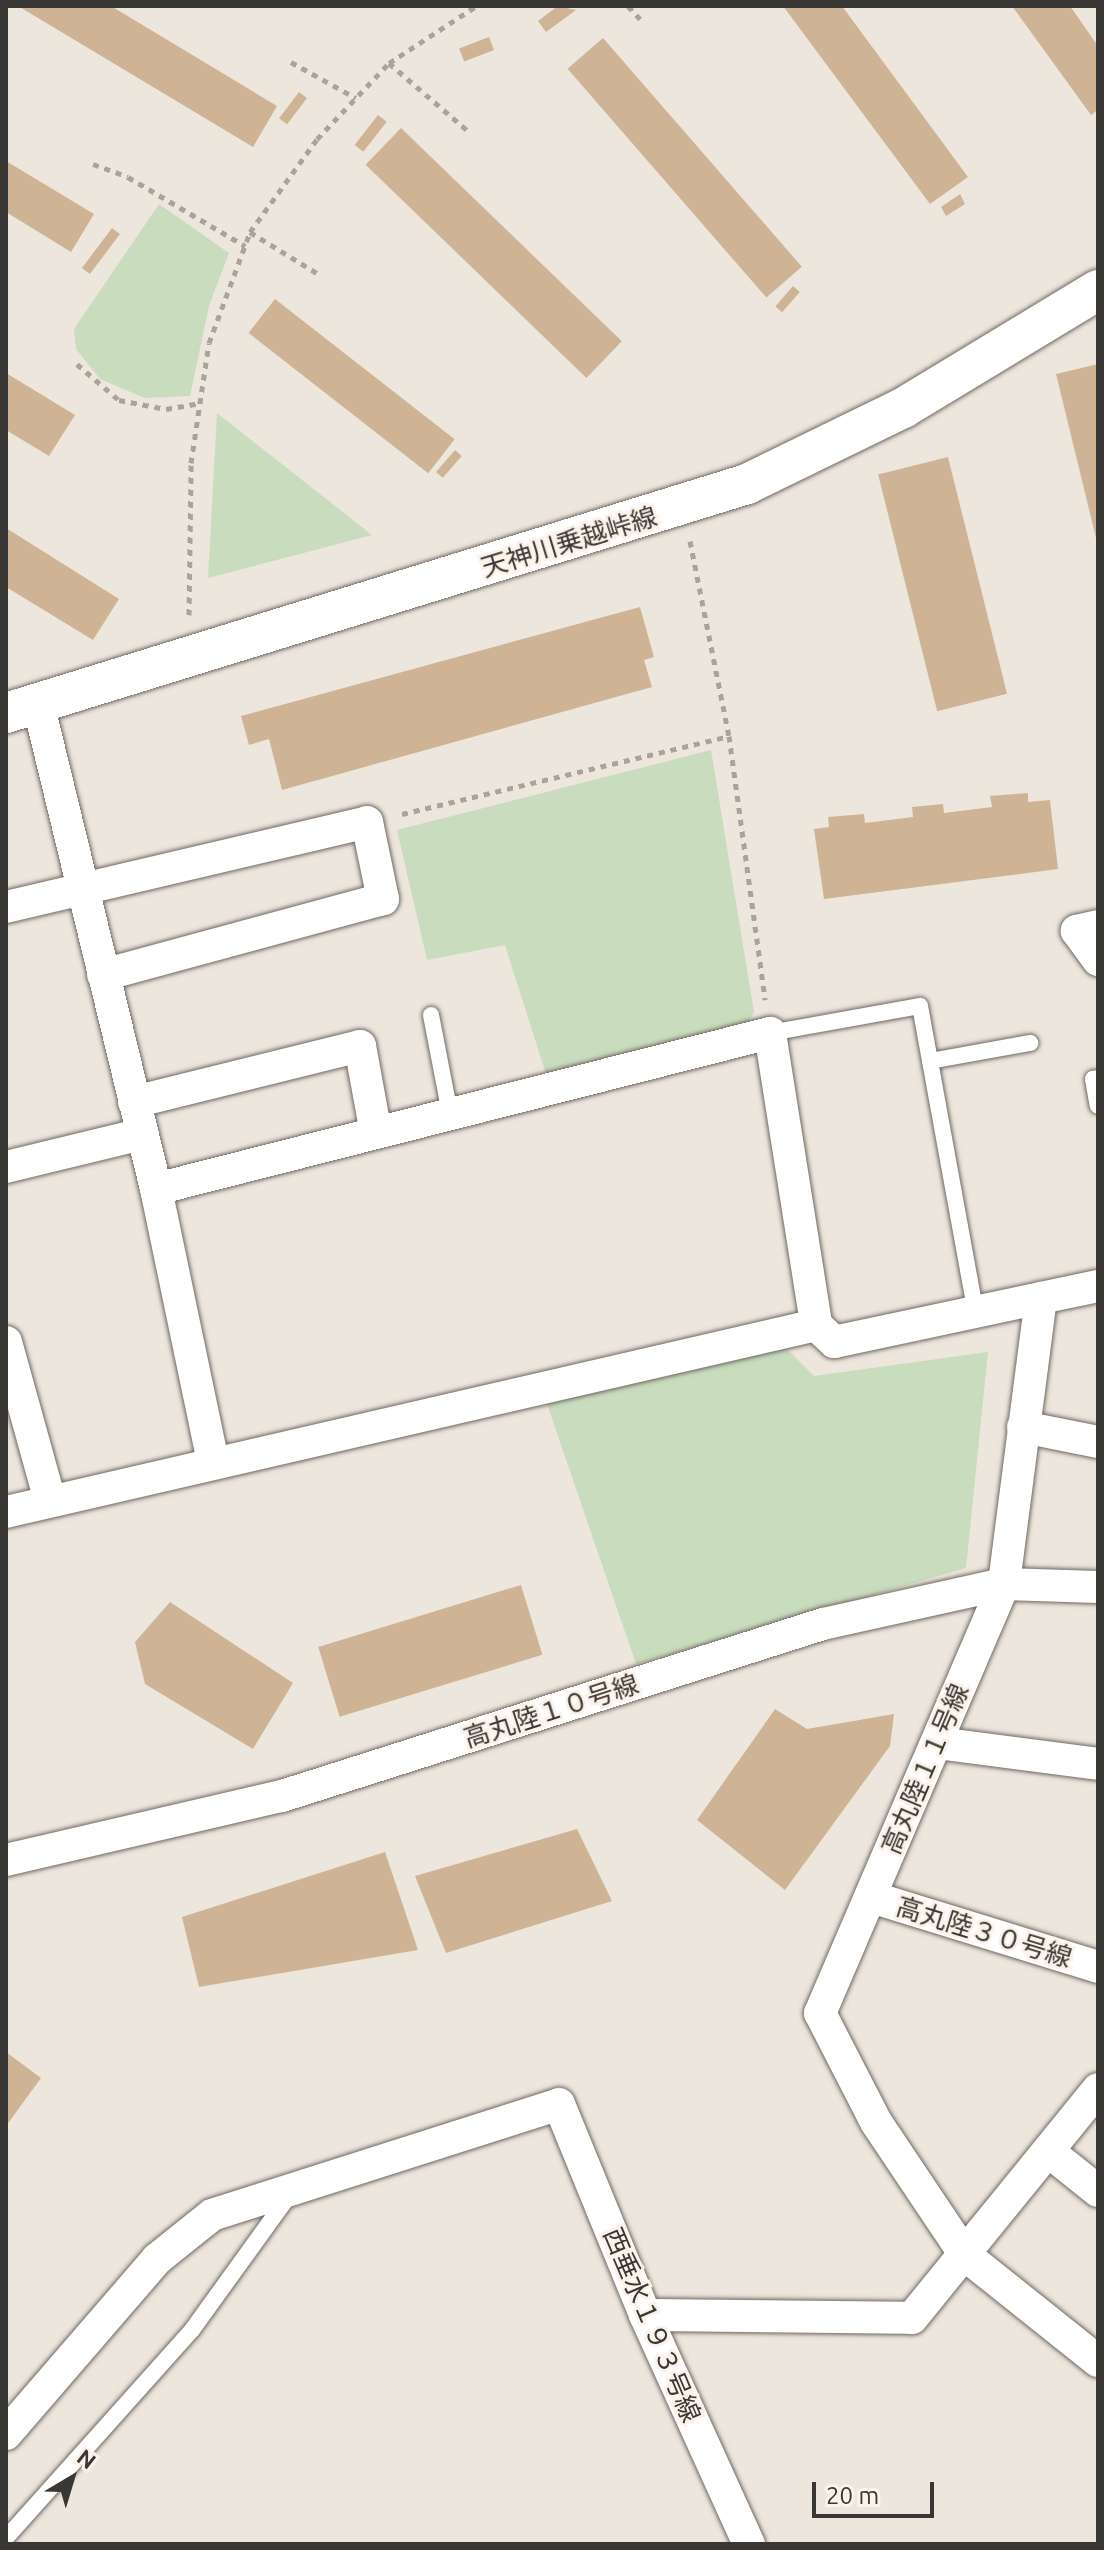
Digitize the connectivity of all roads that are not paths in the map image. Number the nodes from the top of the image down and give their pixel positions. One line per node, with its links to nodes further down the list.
1 (1098, 290): 2 (street, 天神川乗越峠線)
2 (22, 708): 3 (street)
3 (81, 889): 4 (street); 7 (street); 7 (street)
4 (6, 907)
5 (1098, 926): 6 (street)
6 (1098, 960)
7 (103, 975): 13 (street)
8 (431, 1015): 15 (lane)
9 (770, 1033): 11 (lane); 15 (street); 23 (street)
10 (1030, 1043): 11 (lane)
11 (930, 1061): 22 (lane)
12 (1098, 1078): 14 (lane)
13 (134, 1102): 16 (street); 17 (street)
14 (1098, 1106)
15 (450, 1114): 16 (street)
16 (376, 1133): 19 (street)
17 (142, 1134): 18 (street); 19 (street)
18 (8, 1157)
19 (156, 1189): 27 (street)
20 (1098, 1286): 21 (street)
21 (1041, 1298): 22 (street); 25 (street, 高丸陸１１号線)
22 (976, 1314): 23 (street)
23 (816, 1325): 27 (street)
24 (6, 1342): 28 (street)
25 (1023, 1427): 26 (street); 30 (street, 高丸陸１１号線)
26 (1098, 1442)
27 (213, 1462): 28 (street)
28 (50, 1501): 29 (street)
29 (6, 1512)
30 (1004, 1584): 31 (street, 高丸陸１０号線); 32 (street, 高丸陸１１号線); 34 (street, 高丸陸１０号線)
31 (1098, 1587)
32 (937, 1743): 33 (street); 35 (street, 高丸陸１１号線)
33 (1098, 1764)
34 (6, 1860)
35 (871, 1897): 36 (street, 高丸陸３０号線); 41 (street, 高丸陸１１号線)
36 (1098, 1967)
37 (1098, 2089): 38 (street)
38 (1048, 2151): 40 (street); 41 (street)
39 (295, 2187): 42 (street, 西垂水１９３号線); 44 (street); 45 (lane)
40 (1098, 2191)
41 (965, 2255): 42 (street); 43 (street, 高丸陸１１号線)
42 (645, 2315): 46 (street, 西垂水１９３号線)
43 (1098, 2361)
44 (6, 2434)
45 (6, 2538)
46 (749, 2544)

